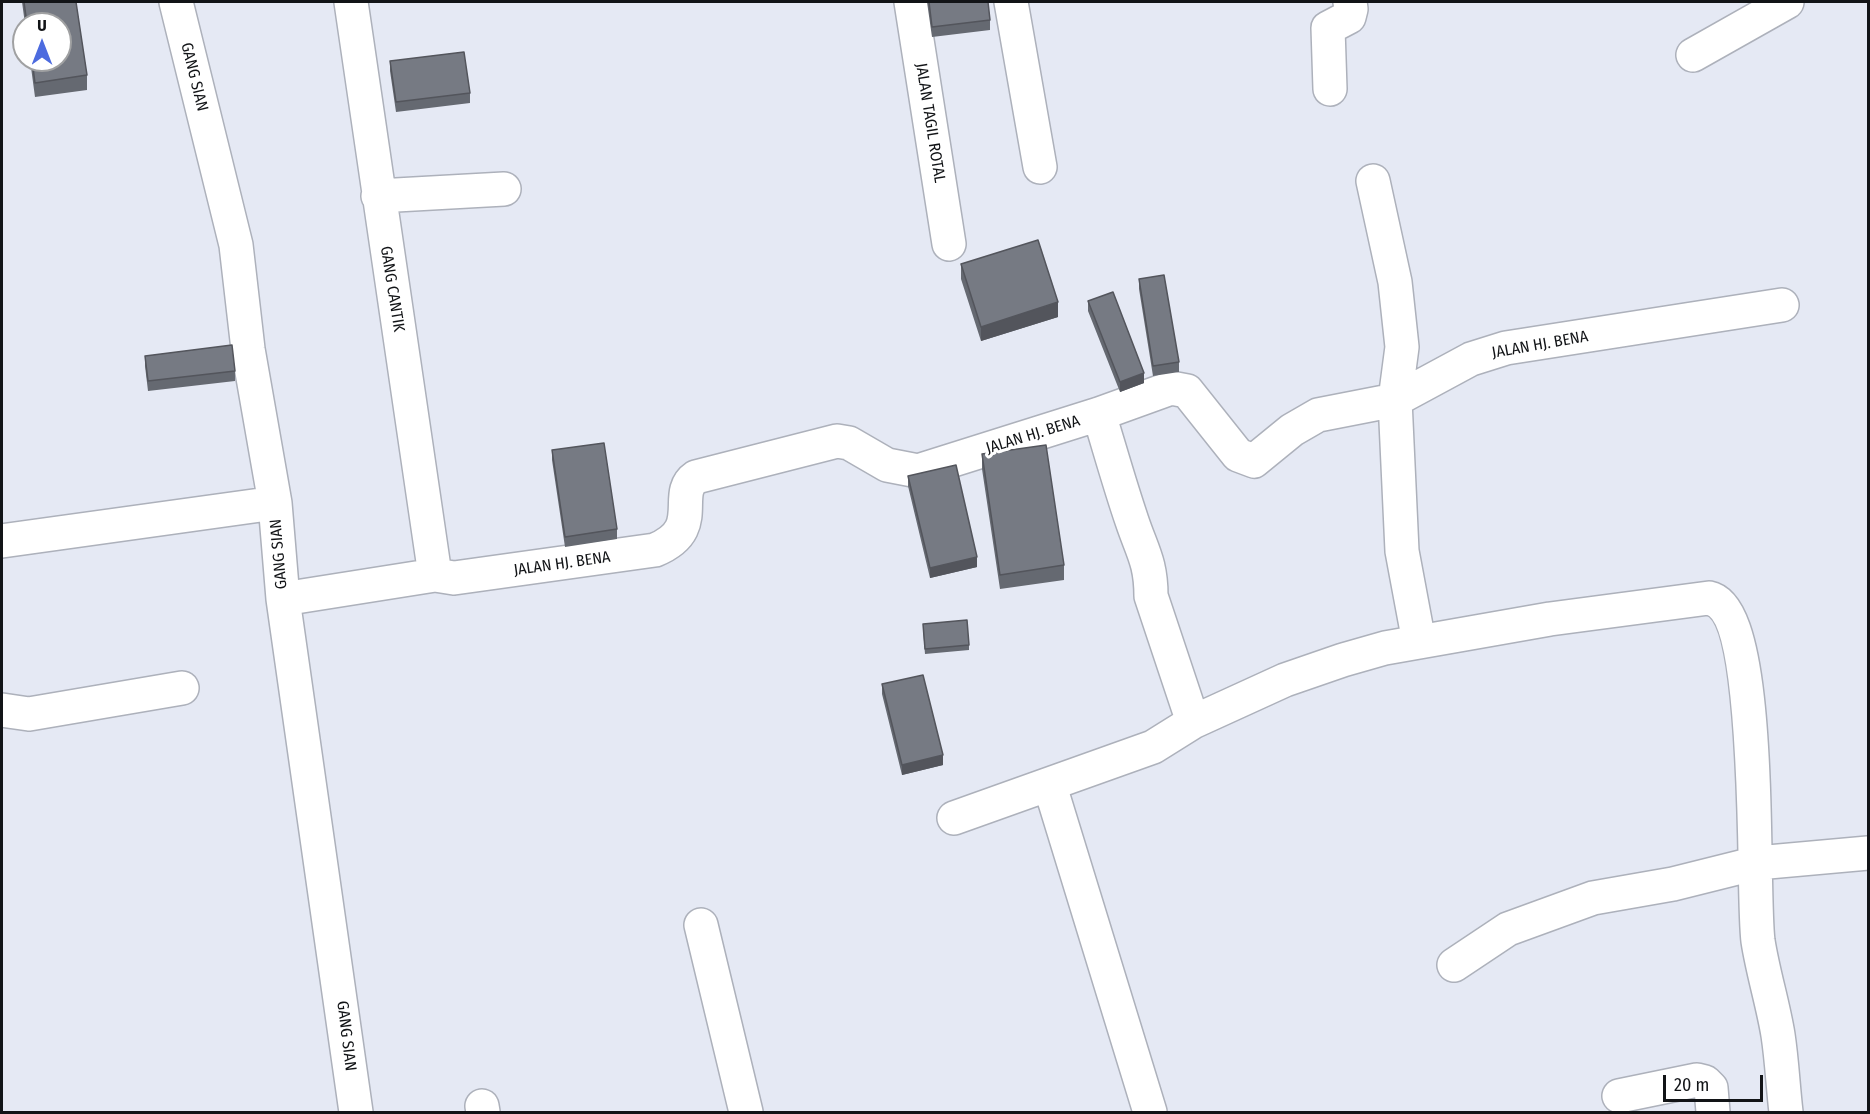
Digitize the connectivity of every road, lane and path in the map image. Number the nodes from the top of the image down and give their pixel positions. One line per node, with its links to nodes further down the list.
1 (176, 2): 17 (street, GANG SIAN)
2 (351, 2): 12 (street, GANG CANTIK)
3 (911, 2): 13 (street, JALAN TAGIL ROTAL)
4 (1011, 2): 9 (street)
5 (1350, 2): 8 (street)
6 (1787, 2): 7 (street)
7 (1694, 55)
8 (1330, 89)
9 (1040, 167)
10 (1373, 181): 15 (street)
11 (504, 189): 12 (street)
12 (378, 196): 19 (street, GANG CANTIK)
13 (949, 244)
14 (1782, 305): 15 (street, JALAN HJ. BENA)
15 (1395, 400): 16 (street, JALAN HJ. BENA); 21 (street)
16 (1100, 414): 19 (street, JALAN HJ. BENA); 24 (street)
17 (275, 503): 18 (street); 20 (street, GANG SIAN)
18 (2, 541)
19 (435, 575): 20 (street, JALAN HJ. BENA)
20 (283, 600): 32 (street, GANG SIAN)
21 (1419, 642): 24 (street); 28 (street)
22 (182, 688): 23 (street)
23 (2, 710)
24 (1193, 722): 25 (street)
25 (1050, 786): 26 (street); 34 (street)
26 (954, 818)
27 (1869, 853): 28 (street)
28 (1757, 863): 30 (street); 36 (street)
29 (700, 925): 33 (street)
30 (1454, 964)
31 (1619, 1096): 35 (street)
32 (356, 1113)
33 (746, 1113)
34 (1150, 1113)
35 (1713, 1113)
36 (1786, 1113)

